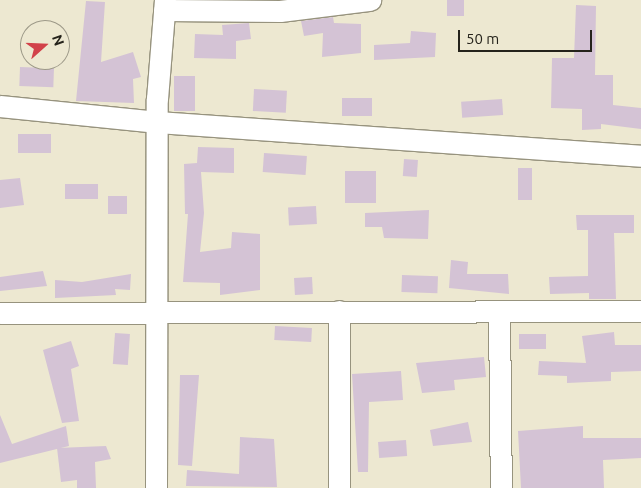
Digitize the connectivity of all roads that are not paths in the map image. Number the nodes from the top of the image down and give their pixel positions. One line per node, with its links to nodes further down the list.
1 (370, 0): 2 (street)
2 (164, 5): 4 (street)
3 (0, 106): 4 (street)
4 (157, 122): 5 (street); 9 (street)
5 (641, 156)
6 (339, 311): 7 (street); 9 (street); 12 (street)
7 (499, 311): 8 (street); 13 (street)
8 (641, 311)
9 (156, 312): 10 (street); 11 (street)
10 (0, 313)
11 (156, 488)
12 (340, 488)
13 (501, 488)

